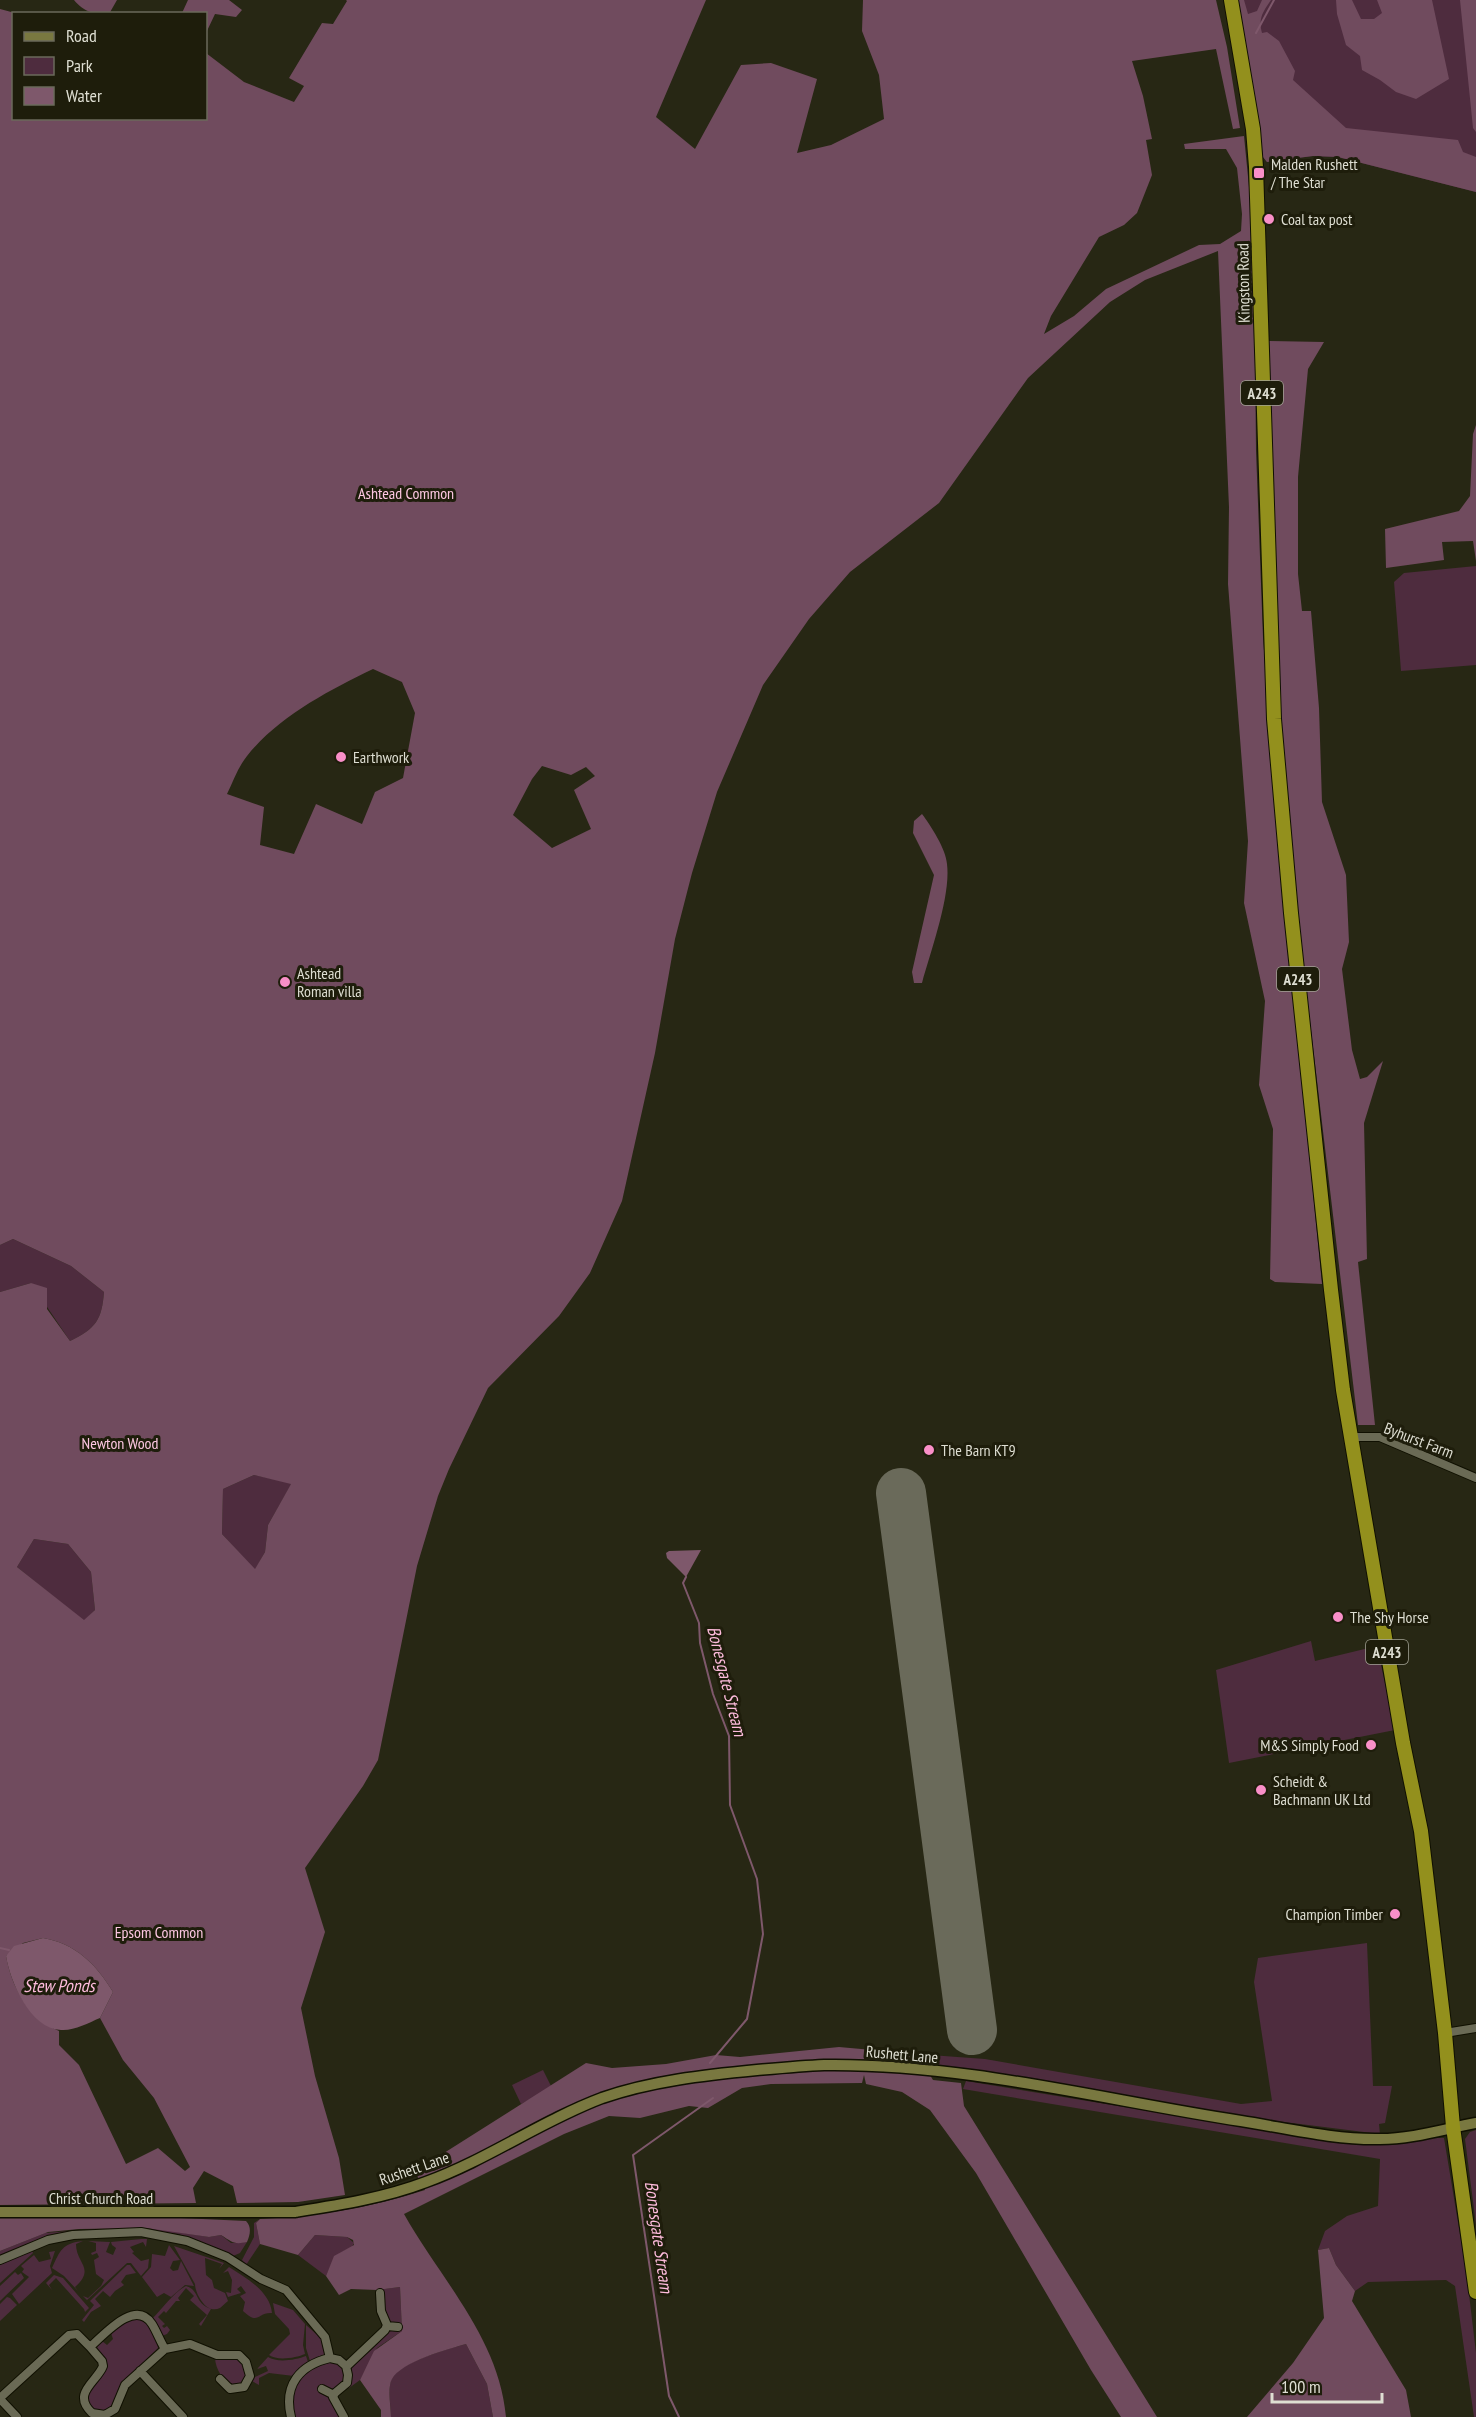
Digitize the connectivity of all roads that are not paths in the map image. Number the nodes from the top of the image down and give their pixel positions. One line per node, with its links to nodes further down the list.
1 (1231, 0): 2 (highway, Kingston Road / A243)
2 (1350, 1437): 3 (street, Byhurst Farm); 5 (highway, A243)
3 (1476, 1478)
4 (1476, 2028): 5 (street)
5 (1445, 2033): 7 (highway, A243)
6 (1476, 2122): 7 (main road, Rushett Lane)
7 (1453, 2127): 8 (main road, Rushett Lane); 11 (highway, A243)
8 (367, 2199): 9 (main road, Christ Church Road)
9 (0, 2212)
10 (0, 2260): 17 (street)
11 (1476, 2292)
12 (380, 2293): 13 (street)
13 (387, 2326): 14 (street); 18 (street)
14 (398, 2327)
15 (90, 2347): 16 (street); 19 (street); 23 (street)
16 (165, 2349): 19 (street); 20 (street)
17 (330, 2358): 18 (street); 26 (street)
18 (346, 2366): 22 (street)
19 (140, 2371): 25 (street)
20 (220, 2379)
21 (322, 2389): 22 (street)
22 (334, 2394): 27 (street)
23 (0, 2399): 24 (street)
24 (16, 2417)
25 (183, 2417)
26 (291, 2417)
27 (344, 2417)

